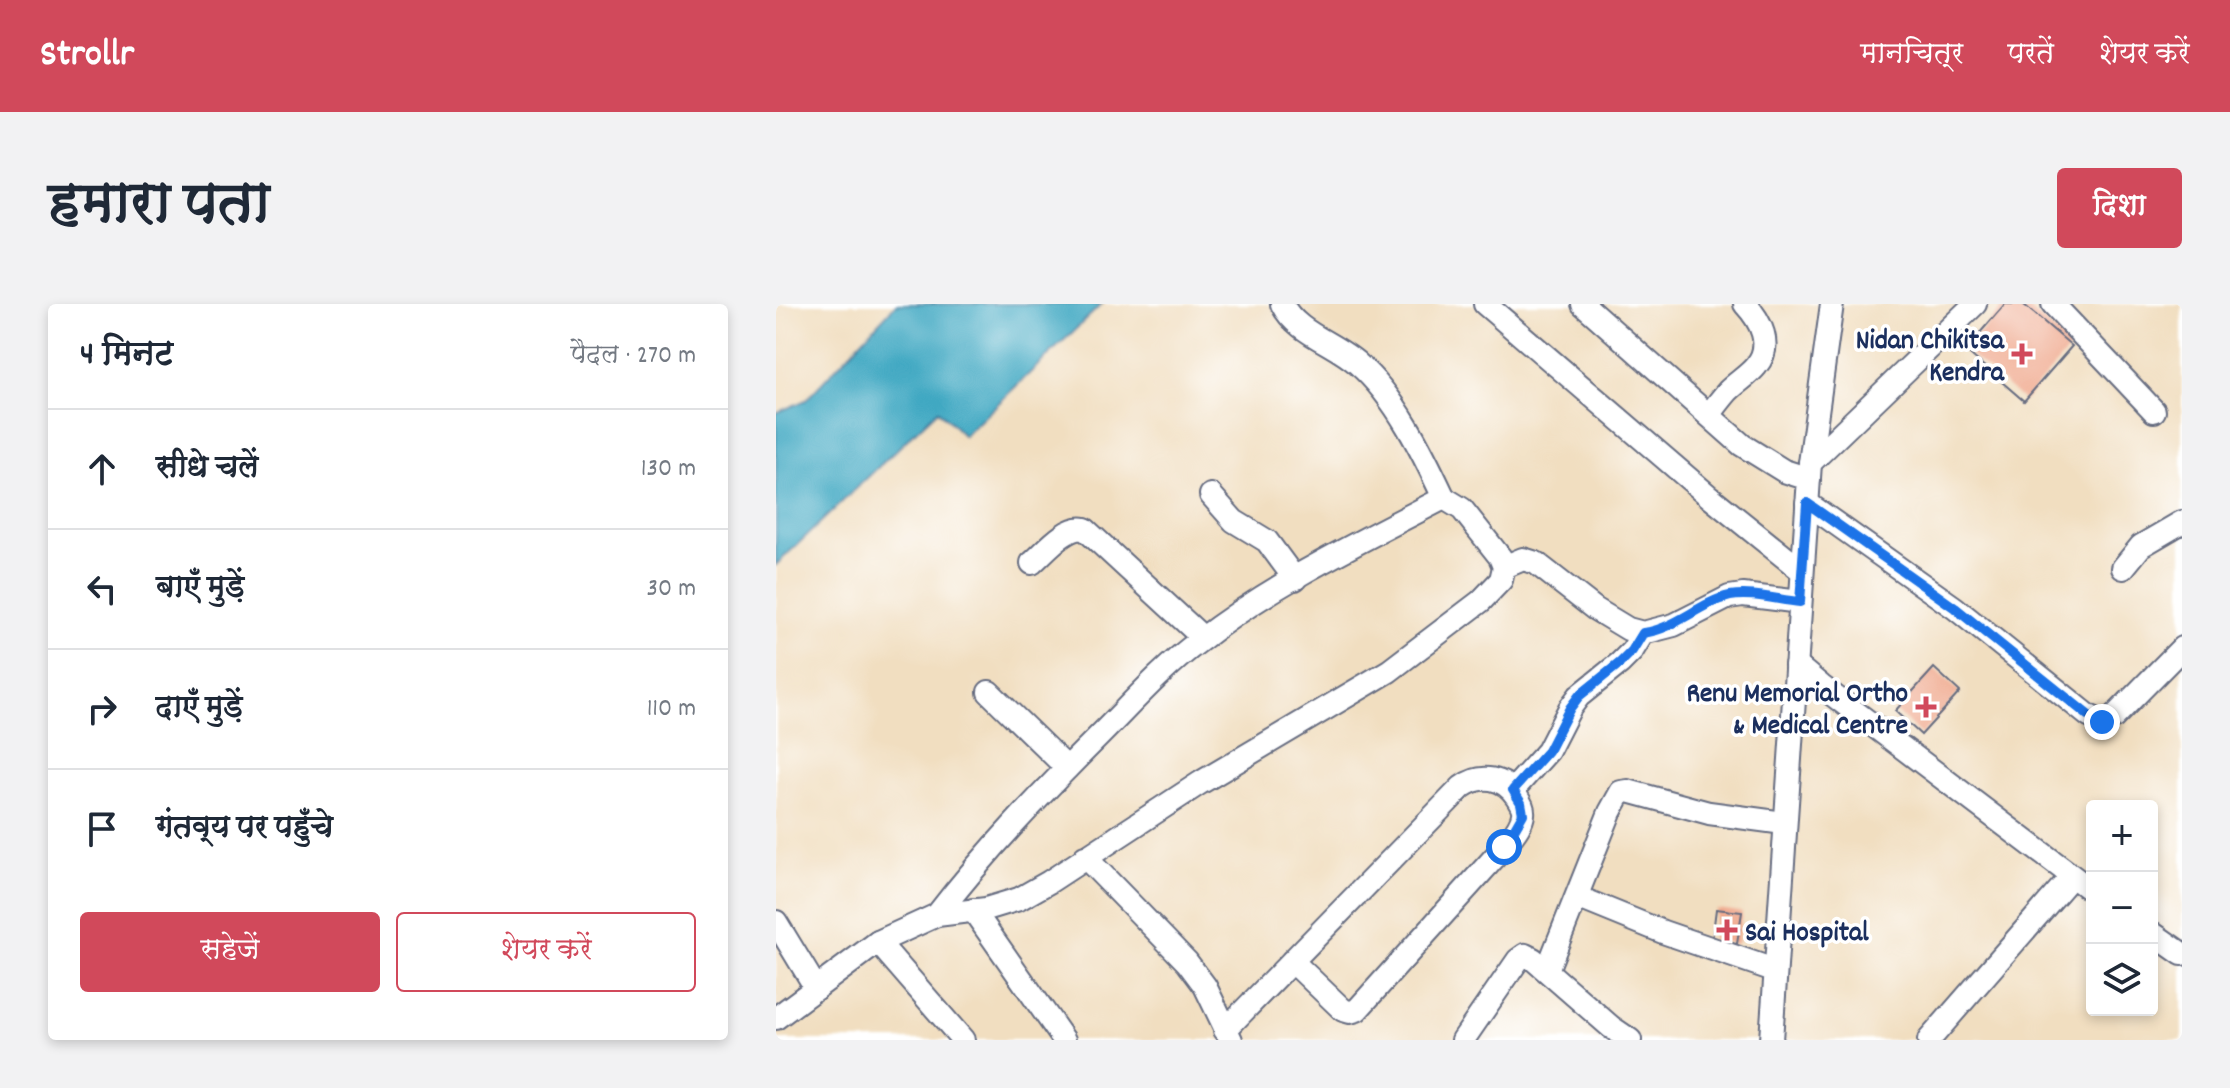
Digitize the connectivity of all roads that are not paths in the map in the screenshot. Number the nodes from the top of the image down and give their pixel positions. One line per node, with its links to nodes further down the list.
1 (1282, 304): 12 (street)
2 (1485, 304): 18 (street)
3 (1583, 304): 9 (street)
4 (1745, 304): 9 (street)
5 (1832, 304): 10 (street)
6 (1975, 304): 10 (street)
7 (2053, 304): 8 (street)
8 (2154, 411)
9 (1709, 415): 10 (street)
10 (1810, 471): 13 (street)
11 (1211, 495): 19 (street)
12 (1444, 498): 16 (street); 19 (street)
13 (1807, 503): 18 (street); 23 (street)
14 (2182, 522): 17 (street)
15 (1032, 563): 22 (street)
16 (1504, 567): 21 (street); 29 (street)
17 (2123, 568)
18 (1802, 571): 20 (street)
19 (1295, 579): 22 (street)
20 (1800, 602): 21 (street); 24 (street)
21 (1643, 633): 27 (street)
22 (1203, 638): 26 (street)
23 (2182, 648)
24 (1796, 665): 28 (street); 30 (street)
25 (989, 692): 26 (street)
26 (1067, 768): 34 (street)
27 (1513, 790): 39 (street); 39 (street)
28 (1784, 823): 32 (street); 41 (street)
29 (1085, 857): 33 (street); 44 (street)
30 (2071, 877): 31 (street); 50 (street)
31 (2086, 887)
32 (1577, 897): 40 (street); 41 (street)
33 (973, 910): 34 (street); 47 (street)
34 (937, 915): 37 (street)
35 (776, 922): 42 (street)
36 (2158, 937): 38 (street)
37 (878, 942): 42 (street); 46 (street)
38 (2182, 954)
39 (1292, 961): 44 (street)
40 (1547, 970): 45 (street); 48 (street)
41 (1774, 970): 49 (street)
42 (816, 988): 43 (street)
43 (776, 1018)
44 (1228, 1035)
45 (1624, 1038)
46 (963, 1040)
47 (1064, 1040)
48 (1463, 1040)
49 (1771, 1040)
50 (1929, 1040)

